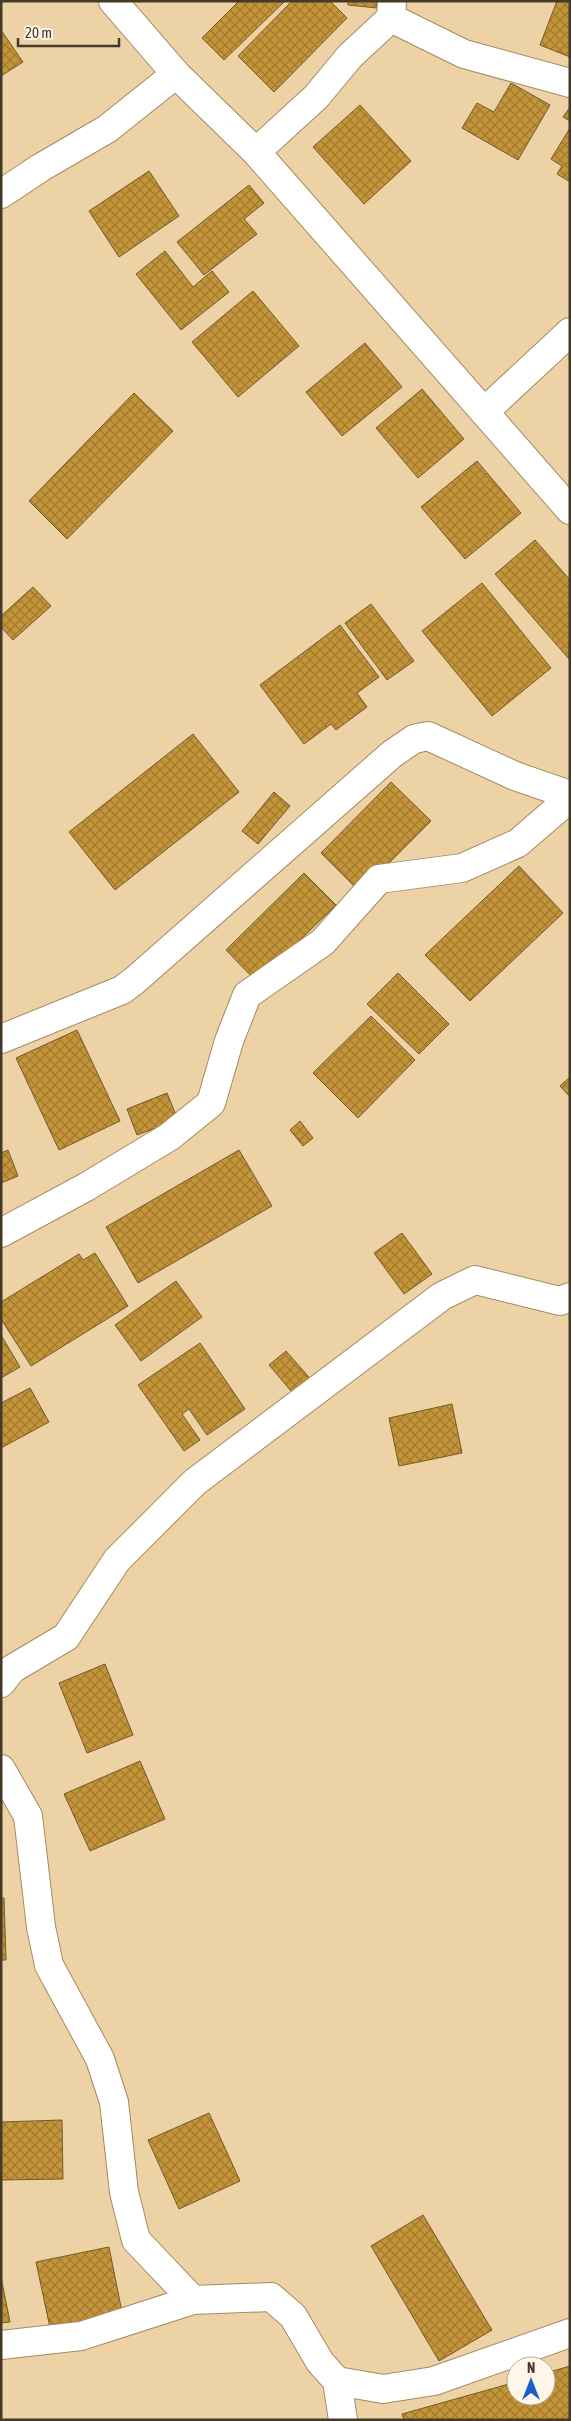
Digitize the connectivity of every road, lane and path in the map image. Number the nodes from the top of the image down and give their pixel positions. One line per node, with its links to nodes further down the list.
1 (114, 1): 3 (street)
2 (392, 10): 4 (street); 5 (street)
3 (176, 74): 5 (street); 6 (street)
4 (570, 83)
5 (256, 152): 8 (street)
6 (1, 194)
7 (570, 332): 8 (street)
8 (484, 412): 9 (street)
9 (570, 510)
10 (570, 797): 11 (street); 12 (street)
11 (1, 1039)
12 (1, 1233)
13 (570, 1297): 14 (street)
14 (1, 1683)
15 (1, 1769): 16 (street)
16 (193, 2300): 18 (street); 19 (street)
17 (570, 2333): 19 (street)
18 (1, 2345)
19 (338, 2381): 20 (street)
20 (343, 2420)

